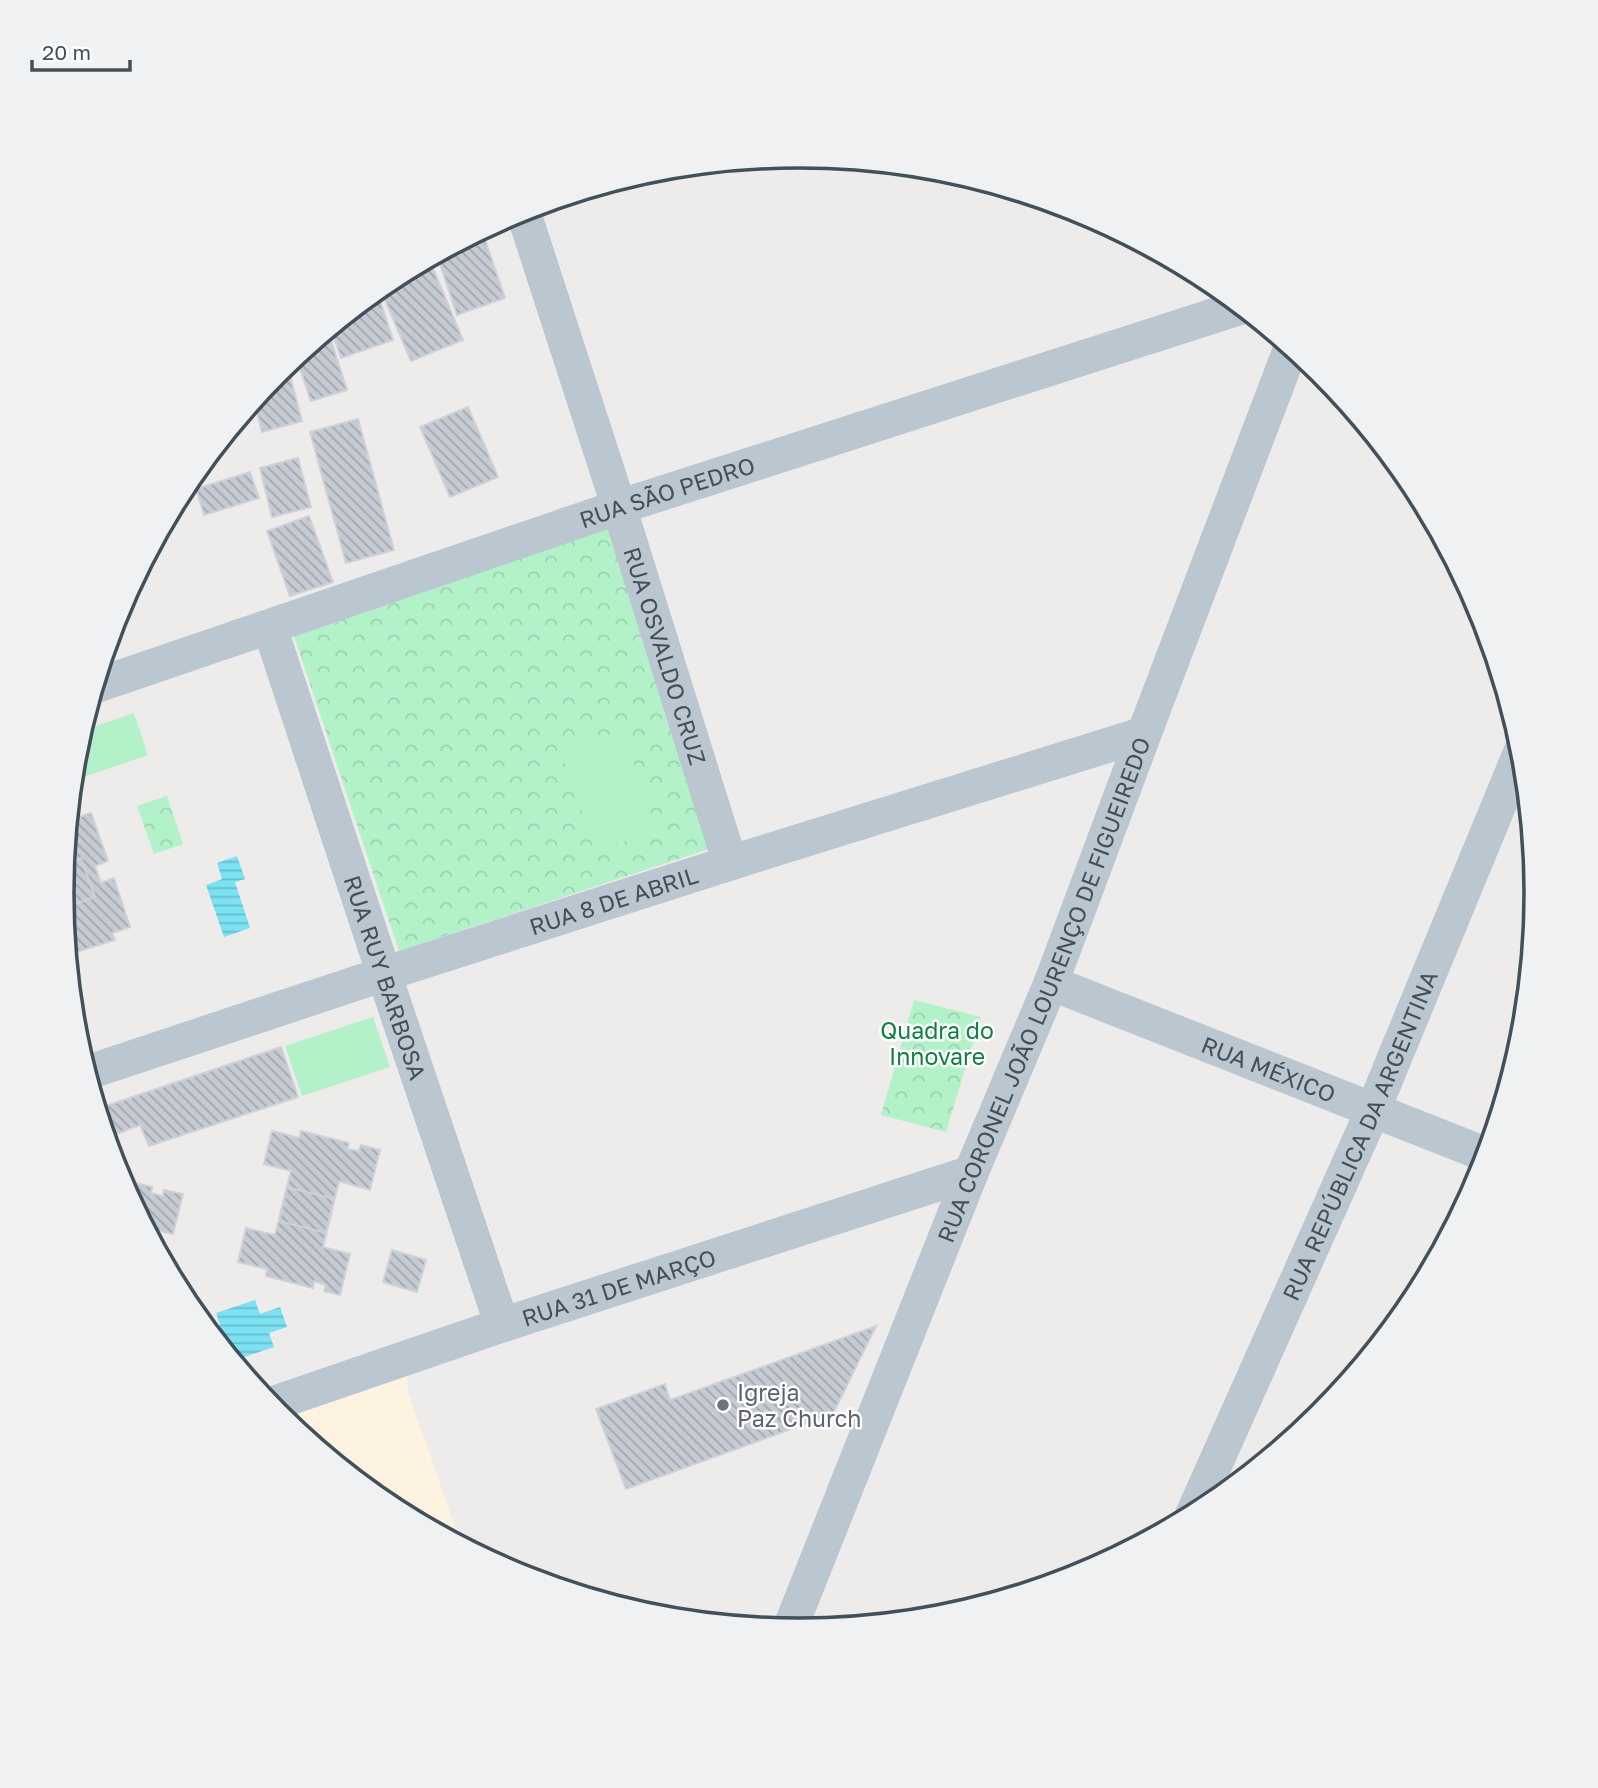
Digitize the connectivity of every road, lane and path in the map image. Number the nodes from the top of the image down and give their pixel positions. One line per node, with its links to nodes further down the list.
1 (527, 222): 4 (street, RUA OSVALDO CRUZ)
2 (1230, 310): 4 (street, RUA SÃO PEDRO)
3 (1288, 359): 7 (street, RUA CORONEL JOÃO LOURENÇO DE FIGUEIREDO)
4 (620, 507): 5 (street, RUA SÃO PEDRO); 9 (street, RUA OSVALDO CRUZ)
5 (270, 628): 6 (street, RUA SÃO PEDRO); 10 (street, RUA RUY BARBOSA)
6 (105, 684)
7 (1144, 734): 9 (street, RUA 8 DE ABRIL); 11 (street, RUA CORONEL JOÃO LOURENÇO DE FIGUEIREDO)
8 (1514, 769): 13 (street, RUA REPÚBLICA DA ARGENTINA)
9 (730, 863): 10 (street, RUA 8 DE ABRIL)
10 (384, 974): 12 (street, RUA 8 DE ABRIL); 16 (street, RUA RUY BARBOSA)
11 (1052, 983): 13 (street, RUA MÉXICO); 15 (street, RUA CORONEL JOÃO LOURENÇO DE FIGUEIREDO)
12 (95, 1070)
13 (1373, 1110): 14 (street, RUA MÉXICO); 18 (street, RUA REPÚBLICA DA ARGENTINA)
14 (1477, 1151)
15 (971, 1172): 16 (street, RUA 31 DE MARÇO); 19 (street, RUA CORONEL JOÃO LOURENÇO DE FIGUEIREDO)
16 (502, 1325): 17 (street, RUA 31 DE MARÇO)
17 (280, 1401)
18 (1200, 1498)
19 (794, 1619)

